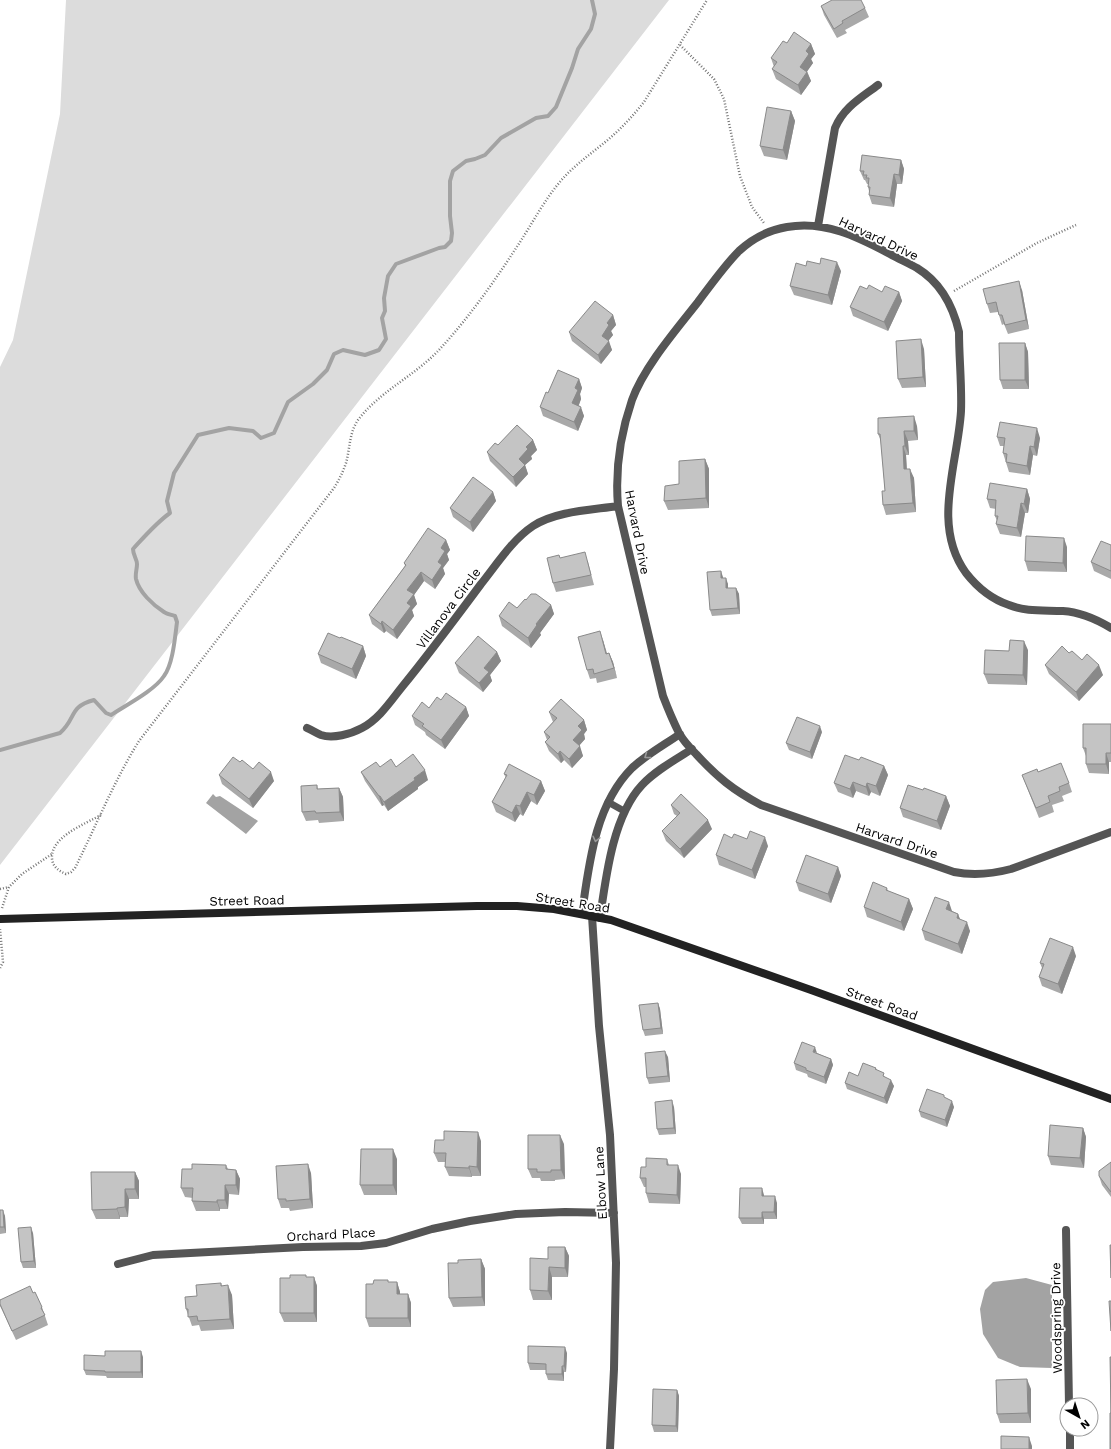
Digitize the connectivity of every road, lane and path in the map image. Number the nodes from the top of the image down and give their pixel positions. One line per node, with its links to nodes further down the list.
1 (707, 0): 2 (path)
2 (680, 45): 6 (path); 15 (path)
3 (878, 85): 5 (street)
4 (1076, 225): 7 (path)
5 (818, 226): 6 (street, Harvard Drive); 7 (street, Harvard Drive)
6 (770, 231): 8 (street, Harvard Drive)
7 (945, 296): 9 (street, Harvard Drive)
8 (618, 506): 10 (street, Villanova Circle); 11 (street, Harvard Drive)
9 (1111, 628)
10 (307, 728)
11 (680, 734): 12 (street, Harvard Drive); 13 (street, one-way to 13)
12 (692, 749): 14 (street); 16 (street, Harvard Drive)
13 (608, 802): 14 (lane); 21 (street, one-way to 21)
14 (624, 811): 23 (street)
15 (101, 815): 17 (path); 17 (path)
16 (1111, 832)
17 (52, 853): 18 (path)
18 (9, 887): 19 (path); 20 (path)
19 (0, 889)
20 (2, 909)
21 (582, 913): 22 (main road, Street Road); 24 (main road, Street Road)
22 (592, 916): 23 (main road, Street Road); 28 (street, Elbow Lane)
23 (600, 918): 27 (main road, Street Road)
24 (0, 919)
25 (0, 927): 26 (path)
26 (0, 968)
27 (1111, 1099)
28 (614, 1213): 30 (street, Orchard Place); 33 (street, Elbow Lane)
29 (1066, 1230): 31 (street, Woodspring Drive)
30 (118, 1264)
31 (1069, 1397)
32 (1070, 1437): 34 (street)
33 (610, 1449)
34 (1070, 1449)

